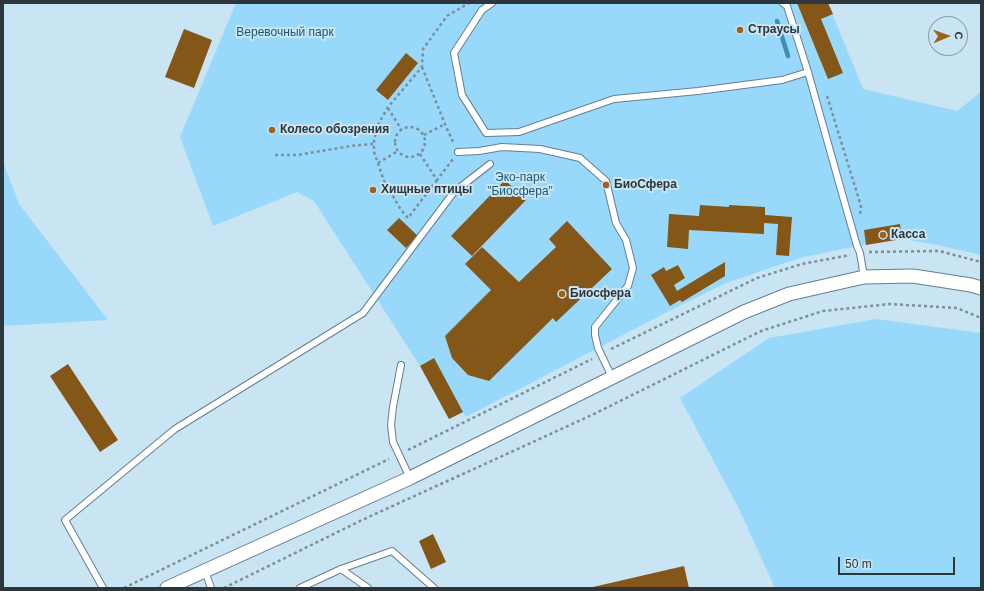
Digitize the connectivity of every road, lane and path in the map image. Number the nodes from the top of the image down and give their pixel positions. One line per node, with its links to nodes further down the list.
1 (469, 3): 4 (path)
2 (492, 3): 5 (lane)
3 (782, 3): 5 (lane)
4 (422, 67): 7 (path); 8 (path)
5 (808, 72): 20 (lane)
6 (827, 94): 19 (path)
7 (388, 107): 9 (path); 11 (path)
8 (445, 124): 10 (path); 13 (path)
9 (401, 129): 10 (path); 12 (path)
10 (424, 135): 14 (path)
11 (374, 144): 15 (path); 16 (path)
12 (398, 151): 14 (path); 16 (path)
13 (458, 152): 18 (path); 25 (lane)
14 (420, 154): 18 (path)
15 (275, 155)
16 (378, 163): 18 (path)
17 (490, 164): 32 (lane)
18 (437, 180)
19 (861, 206)
20 (860, 253): 21 (path); 22 (lane); 25 (path)
21 (981, 262)
22 (864, 277): 23 (street); 27 (street)
23 (981, 288)
24 (981, 318): 36 (path)
25 (601, 354): 27 (lane); 28 (path)
26 (401, 365): 28 (lane)
27 (612, 377): 29 (street)
28 (399, 455): 29 (lane); 33 (path)
29 (410, 478): 31 (street)
30 (341, 569): 37 (lane); 38 (lane); 39 (lane)
31 (205, 571): 34 (street); 35 (lane)
32 (103, 588)
33 (124, 588)
34 (167, 588)
35 (211, 588)
36 (224, 588)
37 (300, 588)
38 (368, 588)
39 (434, 588)

